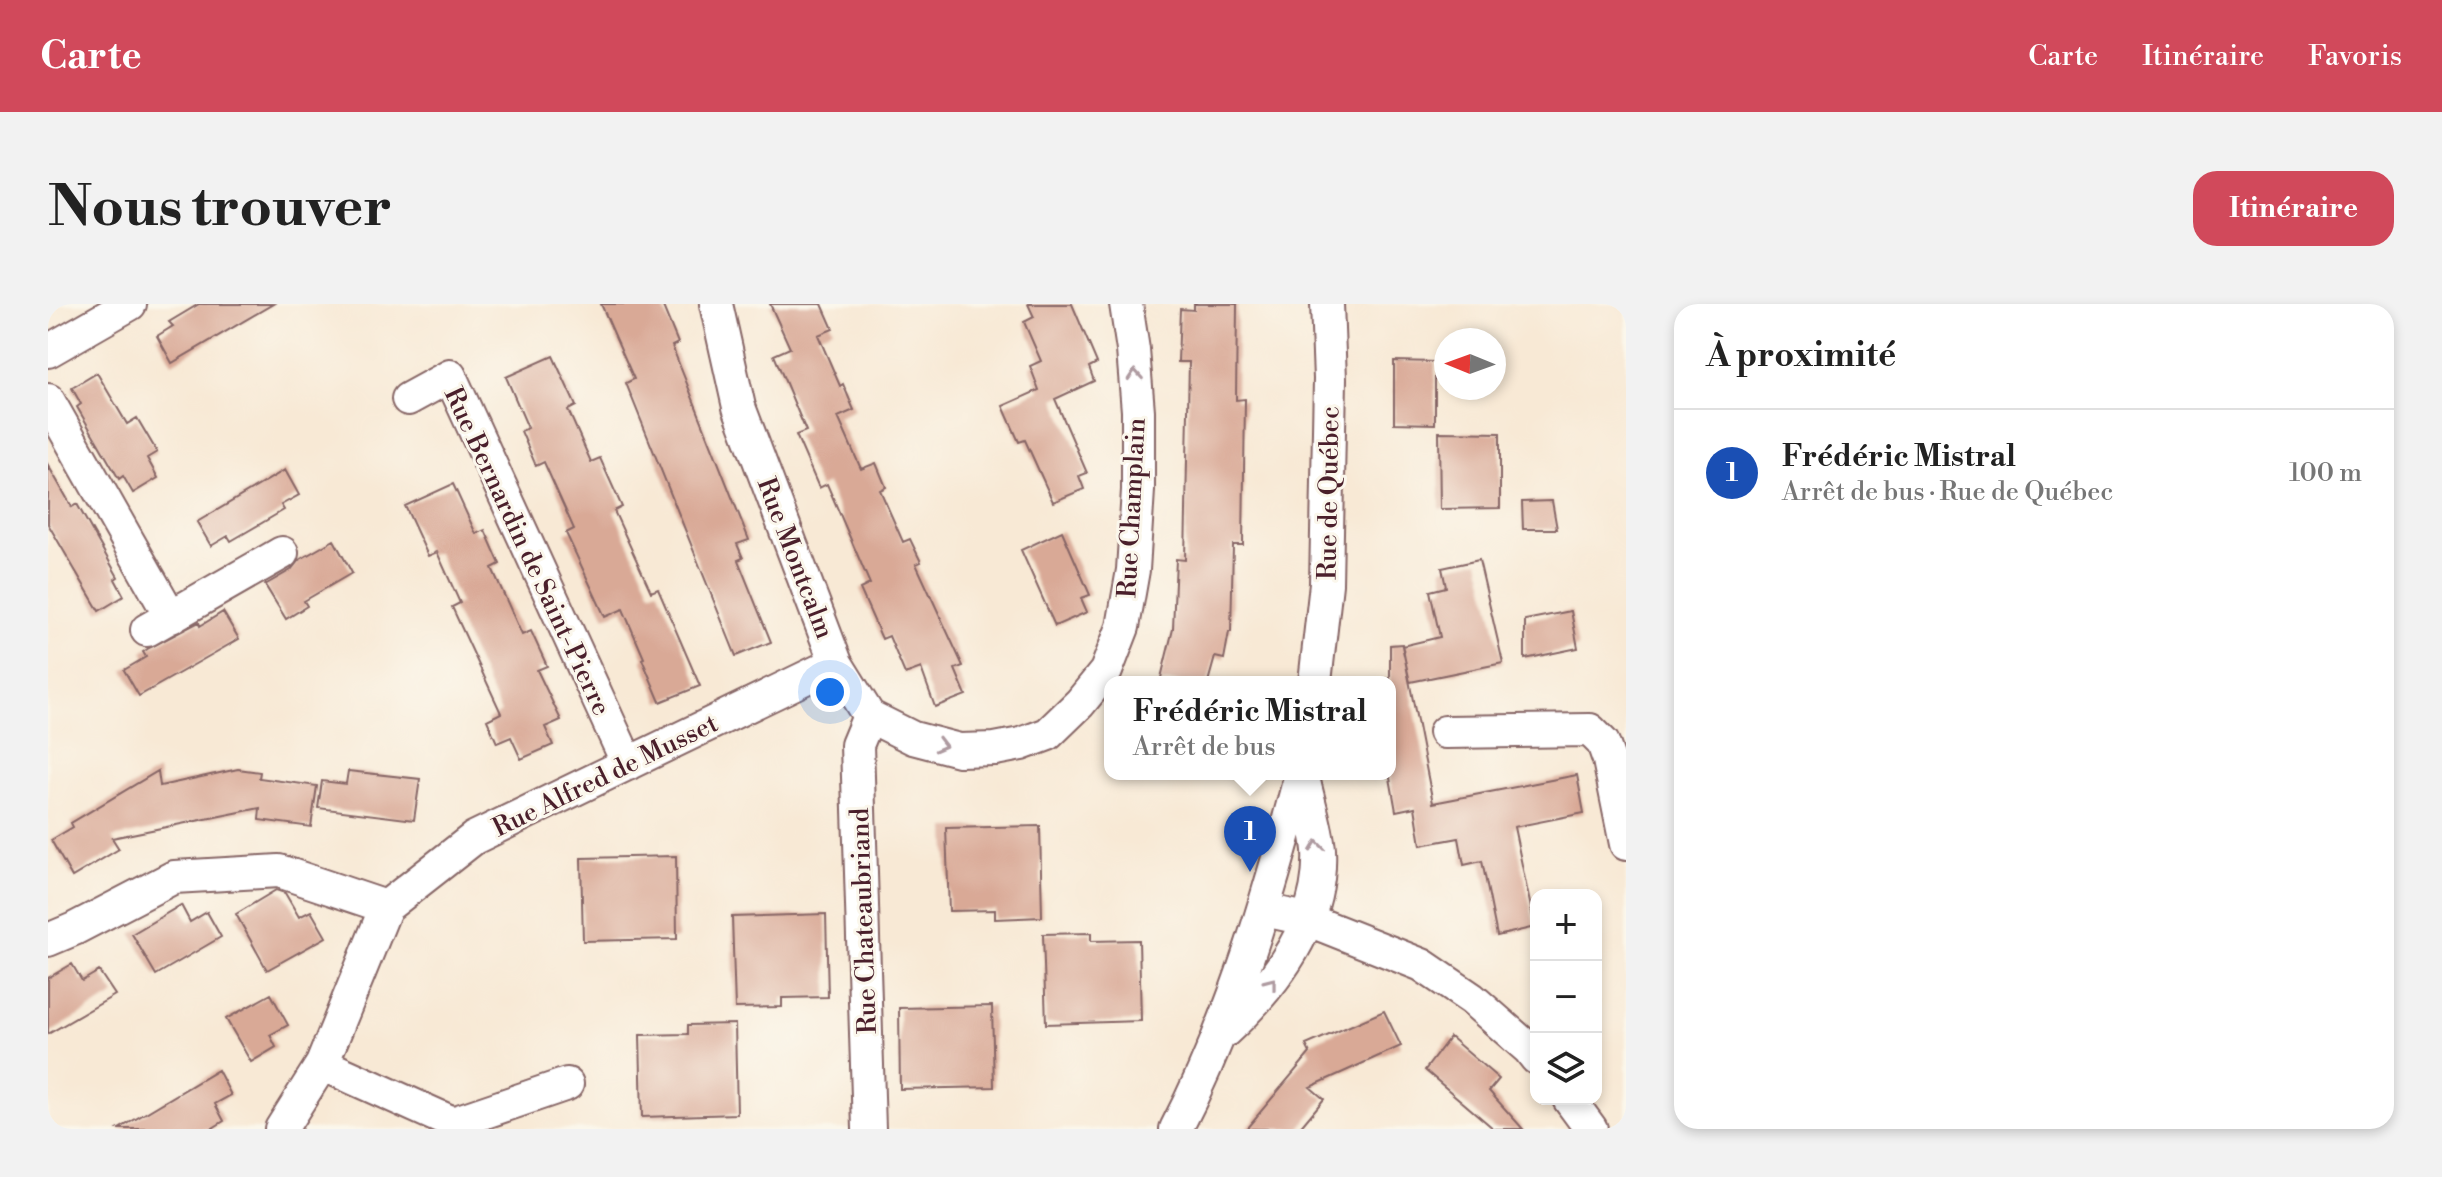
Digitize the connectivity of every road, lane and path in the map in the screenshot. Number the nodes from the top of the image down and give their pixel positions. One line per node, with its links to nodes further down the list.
1 (130, 304): 5 (street)
2 (716, 304): 9 (street, Rue Montcalm)
3 (1126, 304): 11 (street, Rue Champlain, one-way to 3)
4 (1327, 304): 10 (street, Rue de Québec)
5 (48, 351)
6 (408, 399): 14 (street, Rue Bernardin de Saint-Pierre)
7 (48, 400): 8 (street)
8 (282, 553)
9 (836, 663): 11 (street, Rue Montcalm); 14 (street, Rue Alfred de Musset)
10 (1316, 676)
11 (869, 716): 28 (street, Rue Chateaubriand)
12 (1445, 732): 13 (street)
13 (1617, 757): 17 (street)
14 (628, 764): 18 (street, Rue Alfred de Musset)
15 (1300, 780): 19 (street)
16 (1303, 780): 20 (street, one-way to 16)
17 (1626, 844)
18 (386, 907): 21 (street); 24 (street)
19 (1264, 910): 20 (street); 22 (street)
20 (1306, 919): 22 (street, one-way to 20); 23 (street)
21 (48, 940)
22 (1219, 1036): 29 (street)
23 (1530, 1050)
24 (322, 1064): 25 (street); 27 (street)
25 (567, 1084)
26 (1573, 1105): 30 (street)
27 (281, 1129)
28 (869, 1129)
29 (1176, 1129)
30 (1591, 1129)

